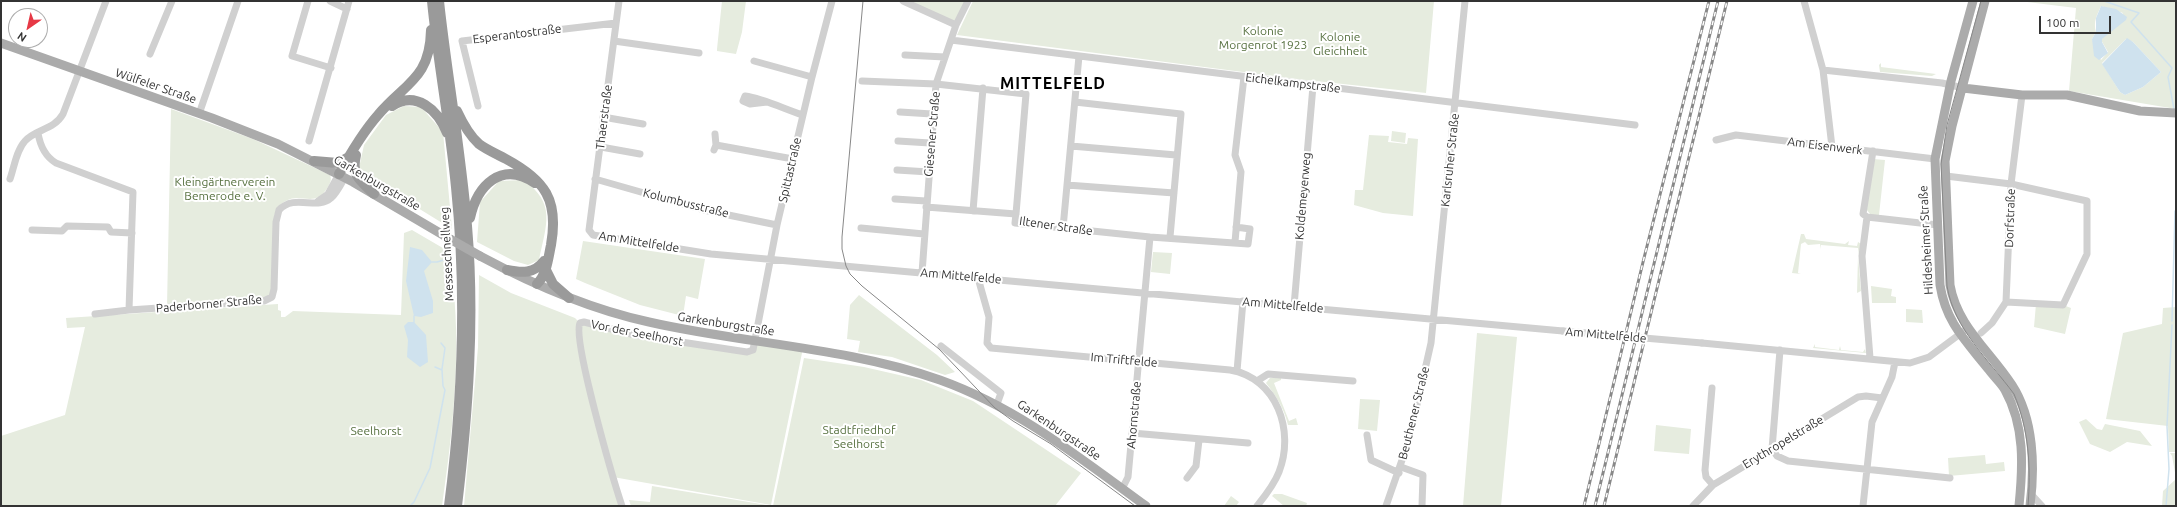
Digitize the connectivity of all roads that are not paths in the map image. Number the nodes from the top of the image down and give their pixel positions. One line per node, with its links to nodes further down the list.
1 (106, 1): 30 (street)
2 (172, 1): 23 (street)
3 (238, 1): 47 (street)
4 (308, 1): 28 (street)
5 (330, 1): 16 (street)
6 (349, 1): 16 (street)
7 (619, 1): 17 (street, Thaerstraße)
8 (832, 1): 31 (street, Spittastraße)
9 (903, 1): 18 (street)
10 (968, 1): 18 (street, Giesener Straße)
11 (1466, 1): 43 (street, Karlsruher Straße)
12 (1804, 1): 29 (street)
13 (1973, 1): 35 (main road, Hildesheimer Straße)
14 (1986, 1): 38 (main road, Hildesheimer Straße)
15 (434, 3): 40 (highway, Messeschnellweg); 59 (highway, Messeschnellweg); 64 (highway)
16 (347, 9): 28 (street)
17 (616, 22): 20 (street, Thaerstraße); 44 (street, Esperantostraße)
18 (956, 25): 19 (street, Giesener Straße)
19 (951, 40): 25 (street, Eichelkampstraße); 26 (street, Giesener Straße)
20 (614, 41): 22 (street); 50 (street, Thaerstraße)
21 (1, 43): 30 (main road, Wülfeler Straße)
22 (700, 53)
23 (150, 54)
24 (905, 55): 26 (street)
25 (1079, 56): 32 (street, Eichelkampstraße); 42 (street)
26 (944, 57): 34 (street, Giesener Straße)
27 (754, 61): 31 (street)
28 (331, 68): 56 (street)
29 (1823, 70): 35 (street); 61 (street)
30 (79, 71): 47 (main road, Wülfeler Straße); 53 (street)
31 (812, 77): 49 (street, Spittastraße)
32 (1244, 77): 36 (street, Eichelkampstraße); 88 (street)
33 (862, 81): 34 (street)
34 (936, 84): 37 (street); 48 (street, Giesener Straße)
35 (1951, 85): 38 (street); 68 (main road, Hildesheimer Straße)
36 (1313, 86): 43 (street, Eichelkampstraße); 109 (street, Koldemeyerweg)
37 (983, 88): 83 (street); 84 (street)
38 (1963, 88): 39 (main road); 74 (main road, Hildesheimer Straße)
39 (2022, 95): 46 (main road); 77 (street, Dorfstraße)
40 (453, 102): 89 (highway, Messeschnellweg); 100 (highway)
41 (766, 102): 49 (street)
42 (1075, 102): 60 (street); 67 (street)
43 (1456, 102): 52 (street, Eichelkampstraße); 112 (street, Karlsruher Straße)
44 (478, 106)
45 (900, 112): 48 (street)
46 (2176, 113)
47 (199, 114): 66 (main road, Wülfeler Straße)
48 (932, 114): 58 (street, Giesener Straße)
49 (803, 115): 69 (street, Spittastraße)
50 (603, 117): 51 (street); 62 (street, Thaerstraße)
51 (643, 124)
52 (1634, 124)
53 (38, 133): 75 (street); 93 (street)
54 (715, 134): 69 (street)
55 (1716, 140): 61 (street, Am Eisenwerk)
56 (309, 141)
57 (898, 141): 58 (street)
58 (930, 143): 72 (street, Giesener Straße)
59 (452, 146): 64 (highway); 139 (highway, Messeschnellweg)
60 (1071, 146): 67 (street); 78 (street)
61 (1832, 147): 63 (street, Am Eisenwerk)
62 (601, 148): 65 (street); 76 (street, Thaerstraße)
63 (1873, 151): 68 (street, Am Eisenwerk); 85 (street)
64 (354, 154): 70 (highway); 73 (highway); 80 (highway)
65 (640, 154)
66 (302, 155): 70 (main road, Garkenburgstraße)
67 (1176, 155): 79 (street)
68 (1935, 159): 87 (main road, Hildesheimer Straße)
69 (793, 160): 86 (street, Spittastraße)
70 (314, 161): 73 (main road, Garkenburgstraße)
71 (897, 170): 72 (street)
72 (929, 172): 82 (street, Giesener Straße)
73 (342, 176): 80 (main road, Garkenburgstraße); 110 (street, Paderborner Straße)
74 (1946, 176): 77 (street); 113 (main road, Hildesheimer Straße)
75 (10, 179)
76 (595, 179): 86 (street, Kolumbusstraße); 94 (street, Thaerstraße)
77 (2011, 184): 108 (street, Dorfstraße); 108 (street)
78 (1067, 185): 79 (street); 91 (street)
79 (1174, 193): 97 (street)
80 (374, 194): 101 (main road, Garkenburgstraße, bridge)
81 (895, 199): 82 (street, Iltener Straße)
82 (926, 204): 83 (street, Iltener Straße); 95 (street, Giesener Straße)
83 (973, 211): 84 (street, Iltener Straße)
84 (1016, 214): 91 (street, Iltener Straße)
85 (1867, 218): 87 (street); 118 (street)
86 (777, 225): 99 (street, Spittastraße)
87 (1938, 225): 113 (main road, Hildesheimer Straße)
88 (1236, 227): 98 (street); 98 (street)
89 (468, 228): 100 (highway); 140 (highway, Messeschnellweg)
90 (860, 228): 95 (street)
91 (1063, 228): 96 (street, Iltener Straße)
92 (32, 230): 93 (street)
93 (132, 233): 110 (street)
94 (590, 233): 99 (street, Am Mittelfelde)
95 (924, 234): 102 (street, Giesener Straße)
96 (1150, 237): 97 (street, Iltener Straße); 105 (street, Ahornstraße)
97 (1170, 237): 98 (street, Iltener Straße)
98 (1235, 242)
99 (770, 260): 102 (street, Am Mittelfelde); 115 (street, Spittastraße)
100 (545, 266): 101 (highway); 104 (highway); 106 (highway)
101 (507, 270): 104 (main road, Garkenburgstraße)
102 (922, 273): 103 (street, Am Mittelfelde)
103 (978, 278): 105 (street, Am Mittelfelde); 119 (street, Im Triftfelde)
104 (537, 284): 106 (main road, Garkenburgstraße)
105 (1145, 292): 107 (street, Am Mittelfelde); 119 (street, Ahornstraße)
106 (568, 298): 115 (main road, Garkenburgstraße)
107 (1243, 301): 109 (street, Am Mittelfelde); 121 (street)
108 (2006, 302): 114 (street)
109 (1294, 306): 112 (street, Am Mittelfelde)
110 (129, 310): 111 (street, Paderborner Straße)
111 (95, 314)
112 (1434, 318): 117 (street, Am Mittelfelde, bridge); 133 (street, Beuthener Straße)
113 (1964, 331): 120 (street, Am Mittelfelde); 138 (main road, Hildesheimer Straße); 148 (main road, Hildesheimer Straße)
114 (1981, 333)
115 (755, 341): 126 (main road, Garkenburgstraße); 141 (street, Vor der Seelhorst)
116 (941, 346): 126 (street)
117 (1780, 350): 118 (street, Am Mittelfelde); 131 (street)
118 (1870, 358): 120 (street, Am Mittelfelde)
119 (1139, 361): 121 (street, Im Triftfelde); 127 (street, Ahornstraße)
120 (1895, 362): 125 (street)
121 (1237, 371): 123 (street, Im Triftfelde)
122 (1353, 381): 123 (street)
123 (1257, 382): 143 (street, Im Triftfelde)
124 (1712, 388): 136 (street)
125 (1882, 398): 131 (street, Erythropelstraße); 132 (street)
126 (997, 404): 137 (main road, Garkenburgstraße)
127 (1132, 433): 129 (street); 137 (street, Ahornstraße)
128 (1367, 435): 133 (street)
129 (1199, 440): 130 (street); 134 (street)
130 (1248, 443)
131 (1772, 449): 132 (street); 136 (street, Erythropelstraße)
132 (1866, 468): 135 (street); 147 (street)
133 (1400, 470): 144 (street, Beuthener Straße); 145 (street)
134 (1187, 478)
135 (1950, 478)
136 (1713, 485): 146 (street, Erythropelstraße)
137 (1122, 489): 142 (main road, Garkenburgstraße)
138 (2031, 494): 149 (main road, Hildesheimer Straße); 150 (street)
139 (449, 506)
140 (457, 506)
141 (622, 506)
142 (1146, 506)
143 (1259, 506)
144 (1386, 506)
145 (1422, 506)
146 (1694, 506)
147 (1863, 506)
148 (2019, 506)
149 (2030, 506)
150 (2042, 506)

